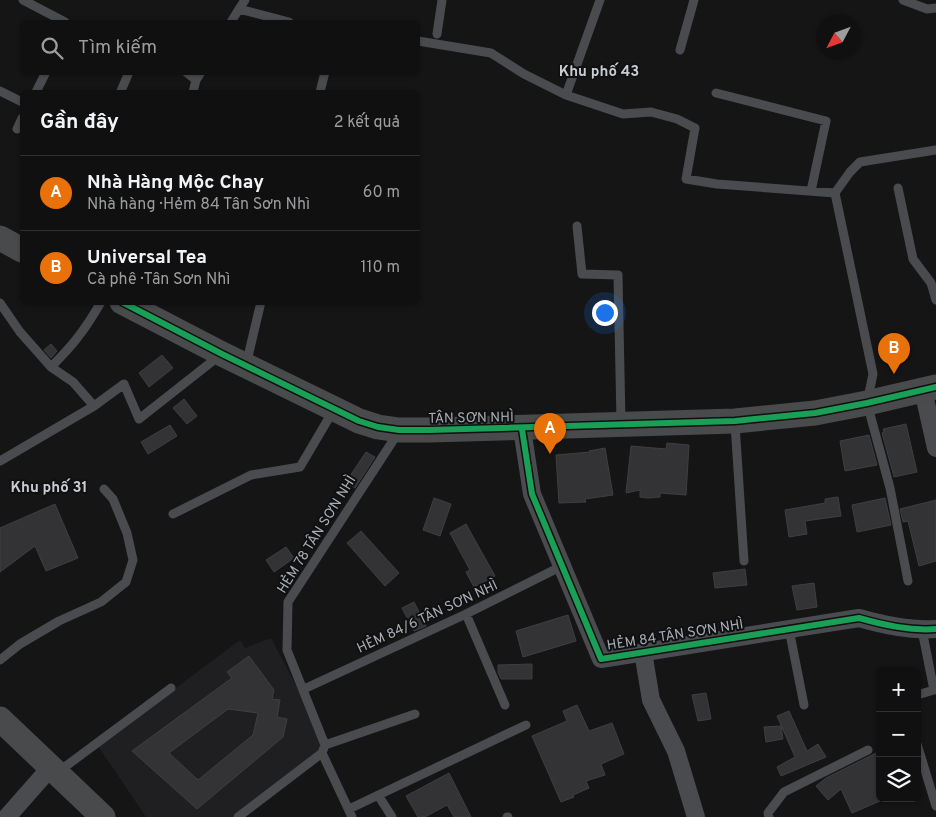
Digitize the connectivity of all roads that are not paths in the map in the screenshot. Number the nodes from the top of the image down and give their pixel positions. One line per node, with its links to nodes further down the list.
1 (23, 0): 9 (lane)
2 (245, 0): 8 (lane)
3 (442, 0): 12 (lane)
4 (600, 0): 25 (lane)
5 (694, 0): 14 (lane)
6 (903, 0): 7 (lane)
7 (936, 8)
8 (239, 9): 10 (lane); 11 (lane)
9 (61, 20)
10 (232, 20)
11 (280, 20)
12 (437, 34)
13 (420, 41): 25 (lane)
14 (680, 50)
15 (44, 75): 19 (lane)
16 (128, 75): 20 (lane)
17 (324, 75): 22 (lane)
18 (199, 76): 21 (lane)
19 (37, 90)
20 (121, 90)
21 (194, 90)
22 (320, 90)
23 (0, 91): 26 (lane)
24 (716, 93): 31 (lane)
25 (566, 95): 31 (lane)
26 (20, 101)
27 (20, 122): 28 (lane)
28 (17, 129)
29 (936, 150): 32 (lane)
30 (898, 188): 34 (lane)
31 (811, 191): 32 (lane)
32 (835, 193): 43 (lane)
33 (578, 226): 47 (lane)
34 (936, 300)
35 (0, 302): 41 (lane)
36 (99, 305): 41 (lane)
37 (128, 305): 39 (street, TÂN SƠN NHÌ)
38 (260, 305): 40 (lane)
39 (222, 354): 40 (street, TÂN SƠN NHÌ); 44 (lane)
40 (246, 365): 45 (street, TÂN SƠN NHÌ)
41 (51, 367): 44 (lane)
42 (929, 388): 43 (street, TÂN SƠN NHÌ); 50 (street)
43 (867, 403): 46 (street, TÂN SƠN NHÌ); 56 (lane)
44 (94, 406): 51 (lane)
45 (335, 409): 49 (street, TÂN SƠN NHÌ); 53 (lane)
46 (735, 421): 47 (street, TÂN SƠN NHÌ); 54 (lane)
47 (622, 425): 48 (street, TÂN SƠN NHÌ)
48 (522, 429): 49 (street, TÂN SƠN NHÌ); 55 (street, HẺM 84 TÂN SƠN NHÌ)
49 (399, 430): 63 (lane, HẺM 78 TÂN SƠN NHÌ)
50 (936, 448)
51 (0, 461)
52 (104, 489): 61 (lane)
53 (173, 514)
54 (744, 561)
55 (562, 566): 57 (lane, HẺM 84/6 TÂN SƠN NHÌ); 60 (street, HẺM 84 TÂN SƠN NHÌ)
56 (908, 581)
57 (466, 614): 63 (lane, HẺM 84/6 TÂN SƠN NHÌ); 66 (lane)
58 (789, 629): 59 (street, HẺM 84 TÂN SƠN NHÌ); 60 (street, HẺM 84 TÂN SƠN NHÌ); 65 (lane)
59 (929, 630): 64 (lane)
60 (643, 652): 81 (street)
61 (0, 660)
62 (170, 688): 73 (lane)
63 (304, 689): 70 (lane, HẺM 78 TÂN SƠN NHÌ)
64 (921, 694)
65 (804, 704)
66 (505, 705)
67 (415, 714): 70 (lane)
68 (0, 719): 73 (street)
69 (526, 725): 74 (lane)
70 (324, 749): 76 (lane, HẺM 78 TÂN SƠN NHÌ); 79 (lane)
71 (868, 750): 82 (lane)
72 (921, 757): 75 (lane)
73 (54, 770): 77 (street); 78 (street)
74 (378, 795): 76 (lane); 80 (lane)
75 (936, 806)
76 (349, 814)
77 (6, 817)
78 (103, 817)
79 (238, 817)
80 (392, 817)
81 (696, 817)
82 (769, 817)

